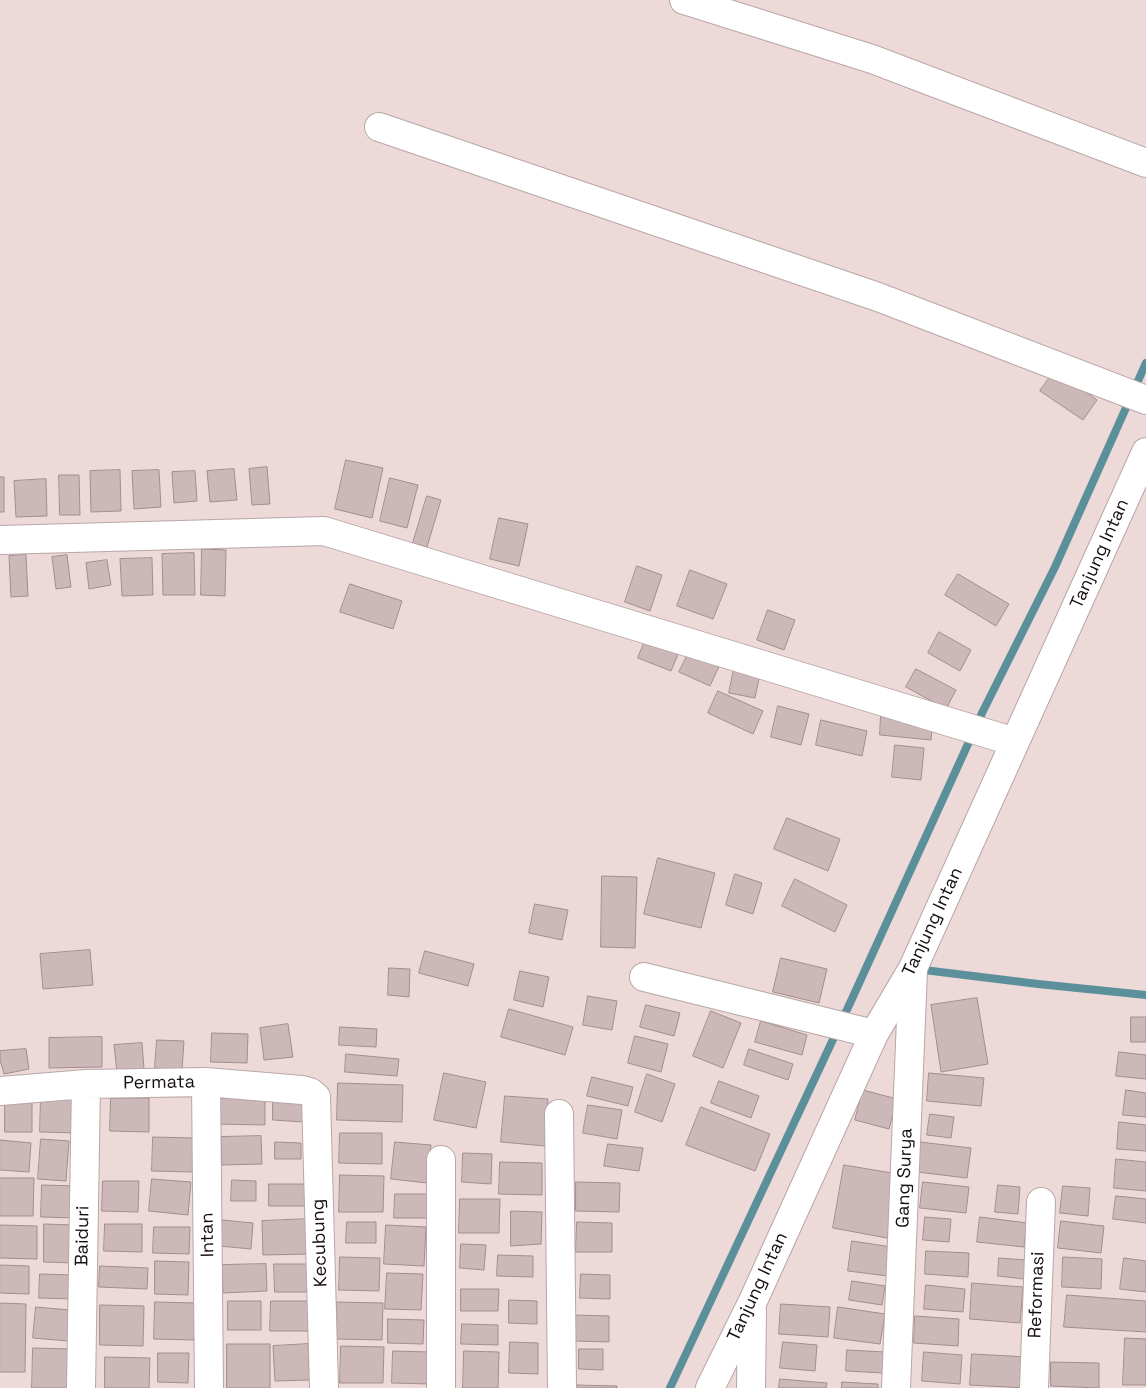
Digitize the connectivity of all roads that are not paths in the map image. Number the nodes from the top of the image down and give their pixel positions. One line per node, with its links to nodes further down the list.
1 (684, 0): 3 (street)
2 (379, 127): 4 (street)
3 (1146, 163)
4 (1146, 400)
5 (1146, 452): 7 (street, Tanjung Intan)
6 (0, 540): 7 (street)
7 (1003, 739): 8 (street, Tanjung Intan)
8 (913, 968): 10 (street, Tanjung Intan); 26 (street, Gang Surya)
9 (644, 977): 10 (street)
10 (865, 1031): 18 (street, Tanjung Intan)
11 (206, 1082): 12 (street, Permata); 14 (street, Permata); 20 (street, Intan)
12 (86, 1084): 13 (street, Permata); 19 (street, Baiduri)
13 (0, 1091)
14 (316, 1097): 21 (street, Kecubung)
15 (559, 1114): 23 (street)
16 (441, 1160): 22 (street)
17 (1040, 1202): 27 (street, Reformasi)
18 (753, 1301): 24 (street, Tanjung Intan); 25 (street)
19 (81, 1388)
20 (209, 1388)
21 (324, 1388)
22 (441, 1388)
23 (562, 1388)
24 (710, 1388)
25 (751, 1388)
26 (896, 1388)
27 (1034, 1388)

